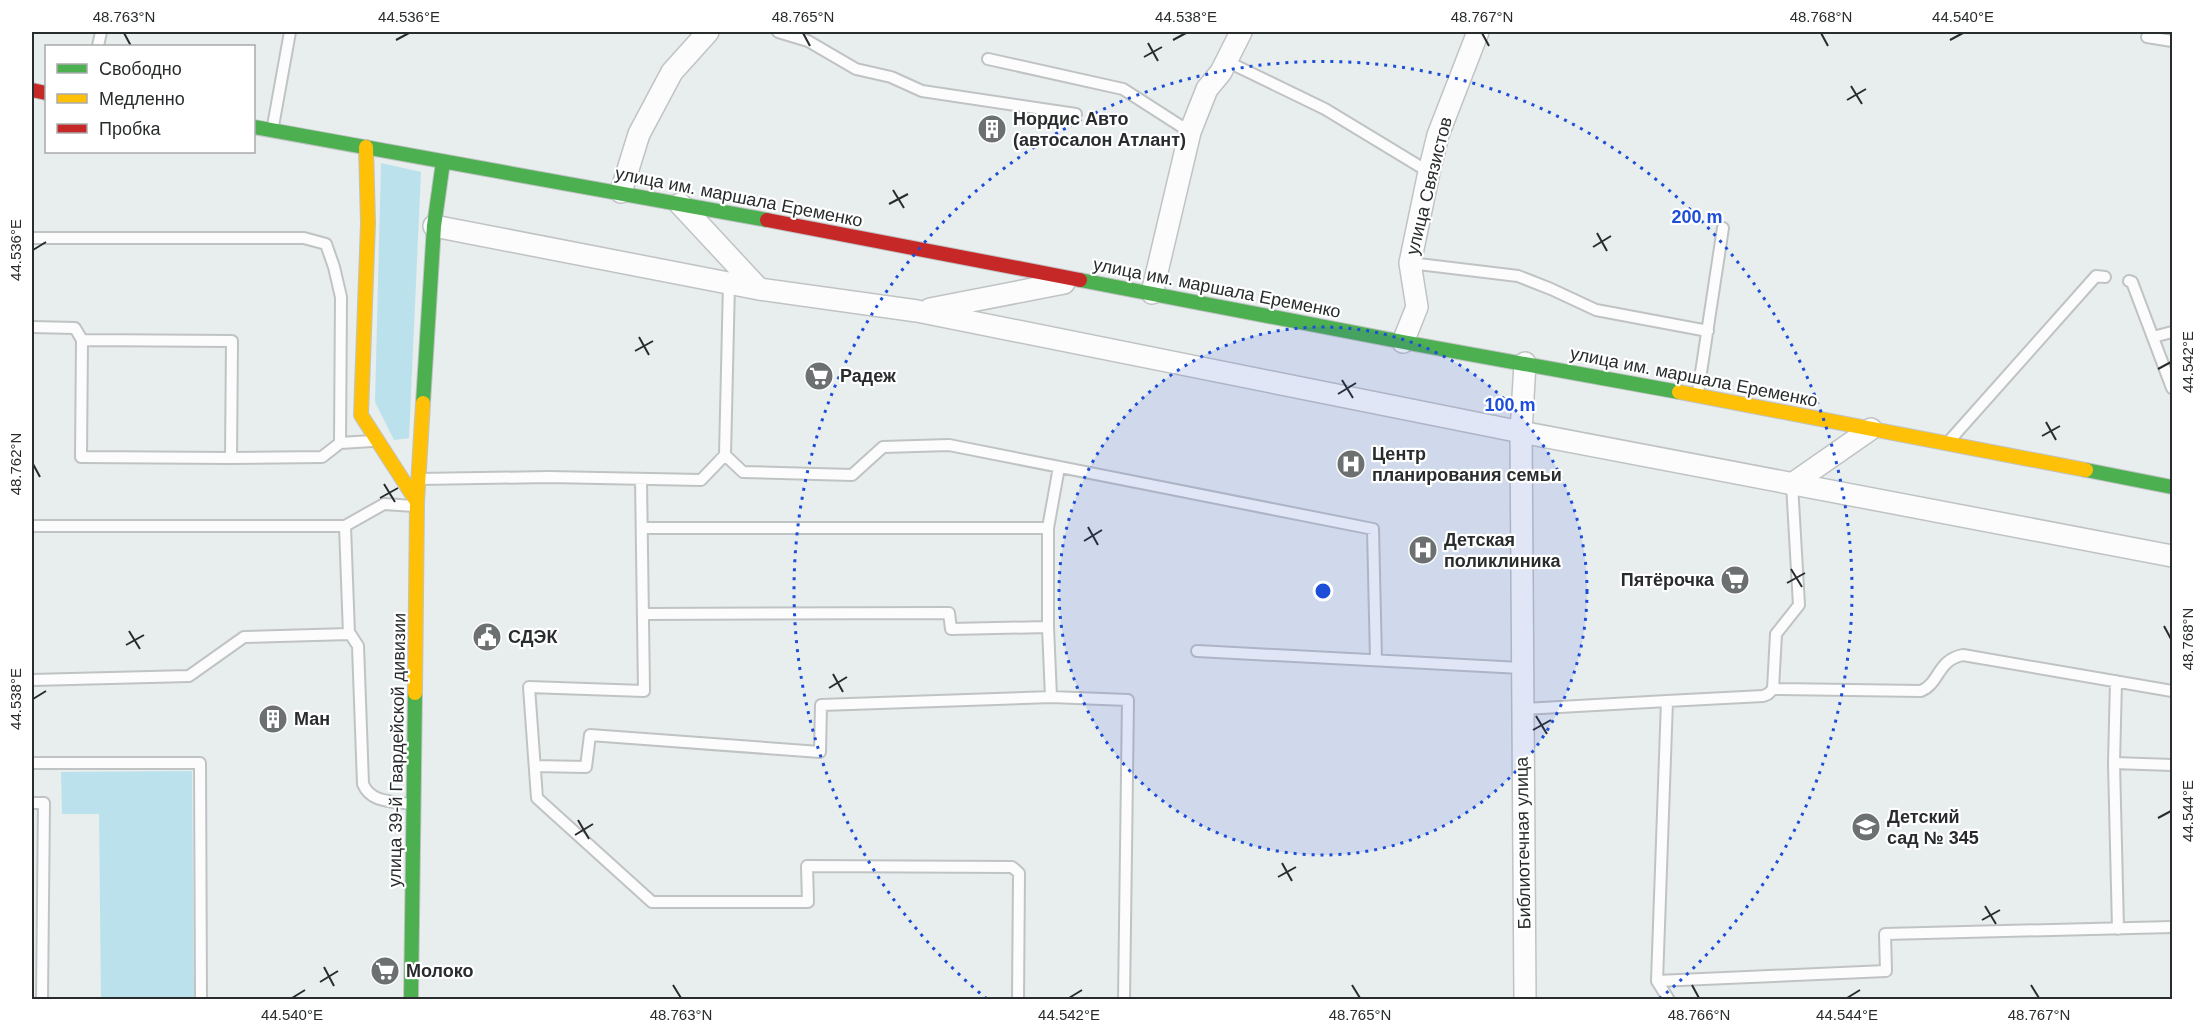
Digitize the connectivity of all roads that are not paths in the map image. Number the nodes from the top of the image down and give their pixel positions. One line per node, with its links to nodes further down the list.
1 (290, 32): 12 (lane)
2 (708, 32): 17 (street)
3 (778, 32): 10 (lane)
4 (1241, 32): 9 (street)
5 (1478, 32): 16 (street, улица Связистов)
6 (2146, 37): 7 (lane)
7 (2172, 41)
8 (988, 59): 13 (lane)
9 (1226, 61): 13 (street); 16 (lane)
10 (1076, 114)
11 (255, 127): 12 (main road, улица им. маршала Еременко)
12 (272, 130): 14 (main road, улица им. маршала Еременко)
13 (1190, 132): 28 (street)
14 (366, 147): 15 (main road, улица им. маршала Еременко); 41 (main road)
15 (443, 162): 17 (main road, улица им. маршала Еременко); 19 (main road, улица 39-й Гвардейской дивизии)
16 (1429, 172): 22 (street, улица Связистов)
17 (621, 192): 18 (main road, улица им. маршала Еременко)
18 (680, 204): 24 (main road, улица им. маршала Еременко); 27 (street)
19 (434, 226): 26 (street); 47 (main road, улица 39-й Гвардейской дивизии)
20 (1723, 228): 31 (lane)
21 (32, 238): 42 (lane)
22 (1410, 263): 31 (lane); 35 (street, улица Связистов)
23 (2105, 277): 43 (lane)
24 (1081, 280): 28 (main road, улица им. маршала Еременко); 29 (street)
25 (2129, 281): 33 (lane)
26 (729, 283): 27 (street); 44 (lane)
27 (759, 289): 29 (street)
28 (1152, 293): 35 (main road, улица им. маршала Еременко)
29 (917, 311): 40 (street)
30 (32, 327): 34 (lane)
31 (1708, 331): 38 (lane)
32 (2172, 332): 33 (lane)
33 (2153, 337): 37 (lane)
34 (82, 340): 45 (lane); 45 (lane)
35 (1403, 342): 36 (main road, улица им. маршала Еременко)
36 (1525, 363): 38 (main road, улица им. маршала Еременко); 40 (street, Библиотечная улица)
37 (2172, 388)
38 (1698, 395): 39 (main road, улица им. маршала Еременко)
39 (1871, 429): 43 (main road, улица им. маршала Еременко); 49 (street)
40 (1521, 432): 49 (street); 62 (street, Библиотечная улица)
41 (377, 441): 42 (lane); 51 (main road)
42 (340, 443): 45 (lane)
43 (1947, 443): 50 (main road, улица им. маршала Еременко)
44 (725, 455): 46 (lane); 48 (lane)
45 (231, 458)
46 (1059, 467): 55 (lane); 61 (lane)
47 (419, 479): 48 (lane); 51 (main road, улица 39-й Гвардейской дивизии)
48 (641, 480): 54 (lane)
49 (1792, 484): 56 (street); 65 (lane)
50 (2172, 487)
51 (417, 504): 53 (lane); 75 (main road, улица 39-й Гвардейской дивизии)
52 (32, 526): 53 (lane)
53 (345, 526): 59 (lane)
54 (642, 528): 55 (lane); 57 (lane)
55 (1048, 528): 58 (lane)
56 (2172, 556)
57 (643, 614): 58 (lane); 73 (lane)
58 (1048, 627): 67 (lane)
59 (349, 632): 63 (lane); 75 (lane)
60 (1197, 651): 61 (lane)
61 (1376, 660): 62 (lane)
62 (1521, 668): 69 (street, Библиотечная улица)
63 (32, 680)
64 (2116, 681): 65 (lane); 66 (lane); 71 (lane)
65 (1773, 689): 68 (lane)
66 (2172, 691)
67 (1052, 698): 73 (lane); 83 (lane)
68 (1667, 701): 69 (lane); 78 (lane)
69 (1521, 709): 84 (street, Библиотечная улица)
70 (32, 763): 80 (lane)
71 (2114, 763): 72 (lane); 77 (lane)
72 (2172, 765)
73 (535, 766): 82 (lane)
74 (32, 803): 79 (lane)
75 (415, 805): 81 (main road, улица 39-й Гвардейской дивизии)
76 (2172, 927): 77 (lane)
77 (2118, 929): 78 (lane)
78 (1657, 981): 85 (lane)
79 (42, 999)
80 (201, 999)
81 (411, 999)
82 (1018, 999)
83 (1124, 999)
84 (1524, 999)
85 (1669, 999)

